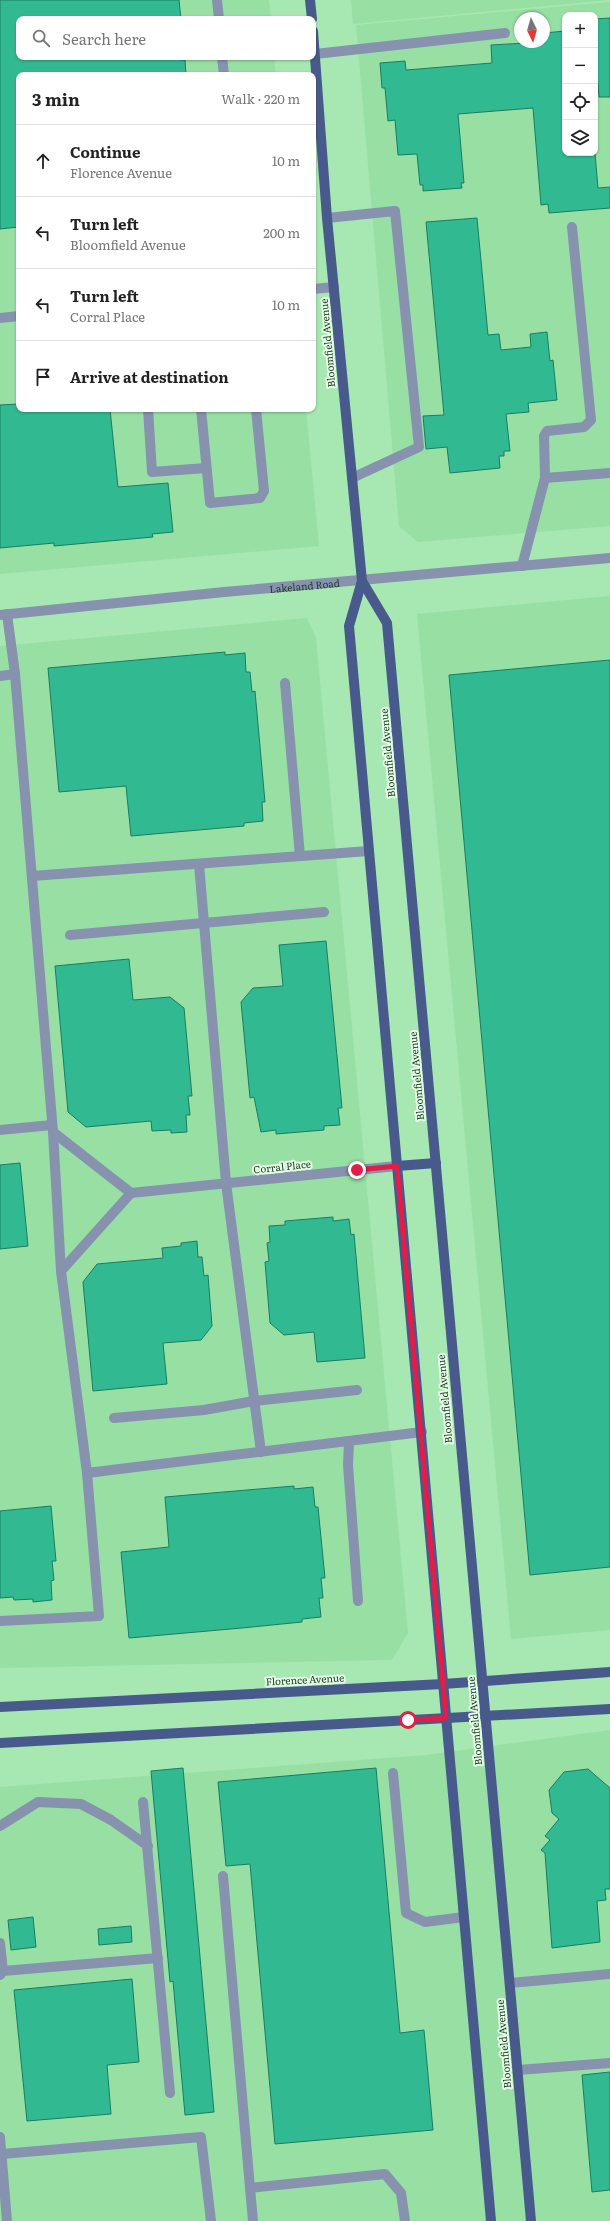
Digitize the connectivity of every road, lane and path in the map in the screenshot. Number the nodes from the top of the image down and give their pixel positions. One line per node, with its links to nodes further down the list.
1 (217, 0): 3 (street)
2 (310, 0): 4 (main road)
3 (219, 16)
4 (312, 16)
5 (505, 33): 6 (street)
6 (316, 54): 9 (main road, Bloomfield Avenue)
7 (222, 60): 8 (street)
8 (224, 72)
9 (328, 218): 11 (main road, Bloomfield Avenue); 20 (street)
10 (572, 227): 21 (street)
11 (334, 287): 12 (street); 20 (main road, Bloomfield Avenue)
12 (316, 289)
13 (16, 316): 14 (street)
14 (0, 318)
15 (148, 412): 18 (street)
16 (201, 412): 18 (street)
17 (256, 412): 18 (street)
18 (206, 468)
19 (610, 473): 21 (street)
20 (352, 478): 24 (main road, Bloomfield Avenue)
21 (545, 478): 23 (street)
22 (610, 558): 23 (street, Lakeland Road)
23 (522, 566): 24 (street, Lakeland Road)
24 (362, 581): 25 (street, Lakeland Road); 29 (main road, Bloomfield Avenue); 38 (main road, Bloomfield Avenue)
25 (3, 614): 26 (street)
26 (15, 674): 27 (street); 32 (street)
27 (0, 676)
28 (285, 683): 30 (street)
29 (369, 851): 30 (street); 39 (main road, Bloomfield Avenue)
30 (300, 856): 31 (street)
31 (199, 864): 32 (street); 34 (street)
32 (32, 876): 36 (street)
33 (324, 912): 34 (street)
34 (204, 922): 35 (street); 40 (street)
35 (70, 934)
36 (52, 1129): 37 (street); 41 (street); 42 (street)
37 (0, 1130)
38 (436, 1163): 39 (main road, Corral Place); 53 (main road, Bloomfield Avenue)
39 (397, 1166): 40 (street, Corral Place); 46 (main road, Bloomfield Avenue)
40 (226, 1184): 41 (street, Corral Place); 44 (street)
41 (132, 1193): 42 (street)
42 (61, 1271): 49 (street)
43 (357, 1390): 44 (street)
44 (254, 1401): 45 (street); 48 (street)
45 (114, 1418)
46 (422, 1432): 47 (street); 54 (main road, Bloomfield Avenue)
47 (349, 1441): 48 (street); 50 (street)
48 (261, 1452): 49 (street)
49 (87, 1473): 51 (street)
50 (358, 1601)
51 (0, 1621)
52 (610, 1672): 53 (main road, Florence Avenue)
53 (482, 1680): 54 (main road, Florence Avenue); 57 (main road, Bloomfield Avenue)
54 (443, 1684): 55 (main road, Florence Avenue); 58 (main road, Bloomfield Avenue)
55 (0, 1707)
56 (610, 1709): 57 (main road)
57 (486, 1716): 58 (main road); 70 (main road, Bloomfield Avenue)
58 (446, 1718): 59 (main road); 65 (main road, Bloomfield Avenue)
59 (0, 1743)
60 (393, 1773): 65 (street)
61 (144, 1802): 63 (street)
62 (0, 1826): 63 (street)
63 (148, 1846): 67 (street)
64 (223, 1876): 76 (street)
65 (464, 1917): 81 (main road, Bloomfield Avenue)
66 (0, 1943): 68 (street)
67 (158, 1958): 68 (street); 73 (street)
68 (1, 1973)
69 (610, 1974): 70 (street)
70 (510, 1983): 72 (main road, Bloomfield Avenue)
71 (610, 2063): 72 (street)
72 (518, 2070): 82 (main road, Bloomfield Avenue)
73 (170, 2093)
74 (0, 2137): 75 (street)
75 (2, 2154): 77 (street); 78 (street)
76 (250, 2188): 79 (street); 80 (street)
77 (7, 2221)
78 (211, 2221)
79 (252, 2221)
80 (405, 2221)
81 (491, 2221)
82 (531, 2221)

